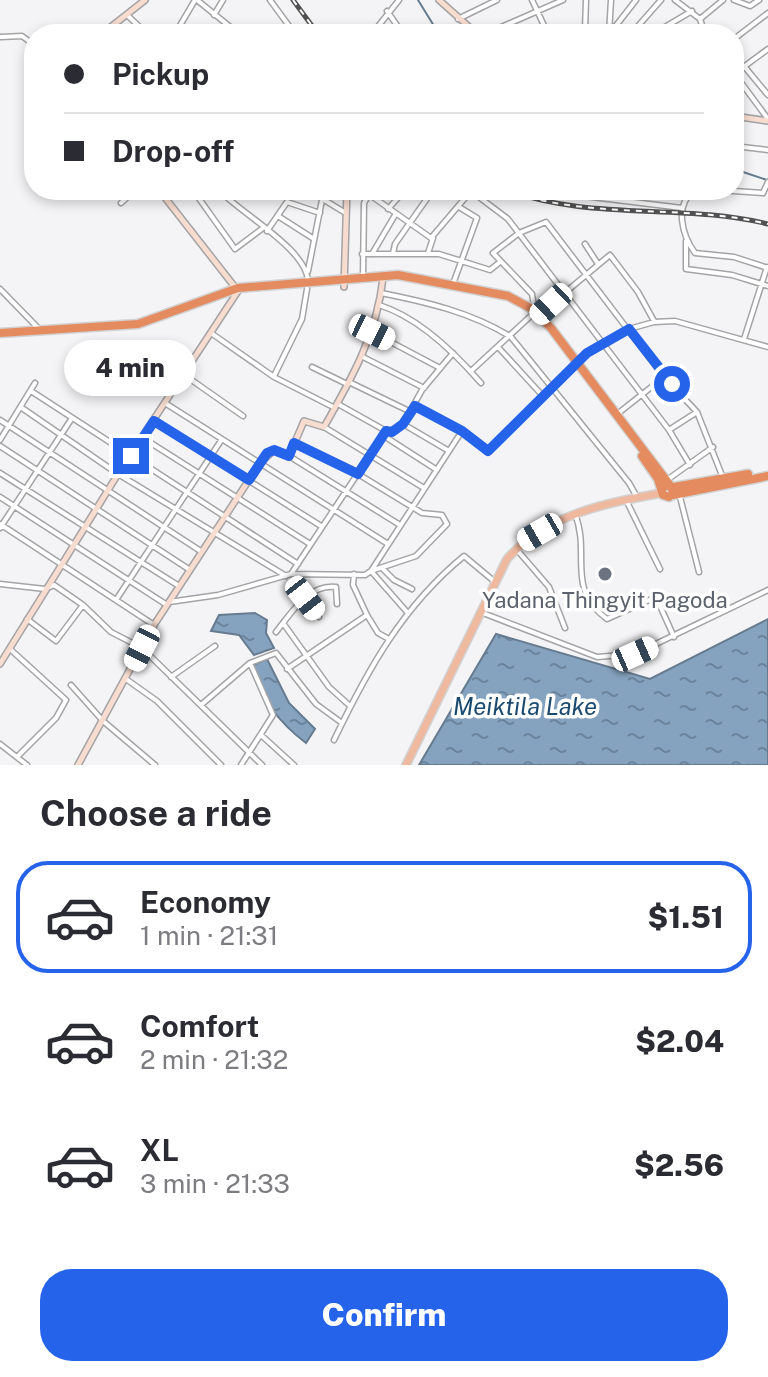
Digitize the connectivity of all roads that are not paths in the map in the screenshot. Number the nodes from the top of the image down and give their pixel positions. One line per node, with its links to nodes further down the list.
1 (145, 0): 24 (street)
2 (196, 0): 25 (street); 30 (street)
3 (223, 0): 25 (street)
4 (270, 0): 32 (street)
5 (399, 0): 20 (street)
6 (439, 0): 26 (street)
7 (476, 0): 19 (street)
8 (497, 0): 19 (street)
9 (532, 0): 21 (street)
10 (563, 0): 21 (street)
11 (586, 0): 38 (street)
12 (611, 0): 39 (street)
13 (636, 0): 40 (street)
14 (661, 0): 41 (street)
15 (675, 0): 22 (street)
16 (723, 0): 27 (street)
17 (734, 0): 18 (street)
18 (759, 0)
19 (480, 8): 26 (street)
20 (387, 11): 33 (street); 34 (street)
21 (535, 11): 36 (street); 37 (street)
22 (692, 11): 27 (street); 42 (street)
23 (768, 13): 44 (street)
24 (127, 15): 28 (street); 29 (street)
25 (214, 15): 31 (street)
26 (458, 19): 35 (street)
27 (700, 19): 43 (street)
28 (115, 24)
29 (136, 24)
30 (182, 24)
31 (226, 24)
32 (286, 24)
33 (379, 24)
34 (396, 24)
35 (464, 24)
36 (511, 24)
37 (542, 24)
38 (585, 24)
39 (610, 24)
40 (617, 24)
41 (640, 24)
42 (670, 24)
43 (702, 24)
44 (744, 31)
45 (0, 36): 46 (street)
46 (24, 38)
47 (767, 51): 48 (street)
48 (744, 66): 50 (street)
49 (744, 88): 52 (street)
50 (768, 95)
51 (744, 117): 52 (street)
52 (768, 120)
53 (744, 147): 54 (street)
54 (768, 150)
55 (768, 182): 57 (street)
56 (744, 193): 57 (street)
57 (766, 195)
58 (124, 200): 72 (street)
59 (167, 200): 108 (street)
60 (201, 200): 81 (street)
61 (231, 200): 81 (street)
62 (322, 200): 76 (street); 77 (street)
63 (346, 200): 76 (street)
64 (364, 200): 90 (street)
65 (376, 200): 75 (street)
66 (396, 200): 75 (street)
67 (426, 200): 80 (street)
68 (464, 200): 73 (street)
69 (482, 200): 82 (street)
70 (617, 200): 74 (street)
71 (687, 200): 74 (street)
72 (121, 203)
73 (459, 207): 83 (street); 93 (street)
74 (682, 208): 85 (street)
75 (388, 209): 78 (street)
76 (344, 212): 100 (street)
77 (320, 213): 79 (street); 84 (street)
78 (396, 214): 80 (street); 91 (street)
79 (278, 216): 81 (street); 84 (street)
80 (409, 223): 83 (street); 87 (street)
81 (265, 229): 97 (street)
82 (519, 233): 94 (street); 98 (street); 109 (street)
83 (433, 238): 88 (street)
84 (314, 239): 97 (street)
85 (686, 241): 89 (street); 92 (street)
86 (585, 244): 95 (street)
87 (393, 253): 88 (street); 91 (street)
88 (428, 253): 93 (street)
89 (695, 253): 92 (street); 96 (street)
90 (362, 254): 91 (street); 99 (street)
91 (372, 254)
92 (684, 254): 102 (street)
93 (459, 259): 94 (street); 101 (street)
94 (500, 262): 111 (street)
95 (598, 264): 98 (street); 112 (street)
96 (767, 268): 102 (street)
97 (308, 271): 105 (street)
98 (588, 273): 109 (street); 113 (street)
99 (363, 280): 100 (highway); 103 (highway)
100 (344, 284): 103 (highway); 105 (highway)
101 (453, 284): 103 (highway); 106 (highway)
102 (761, 284): 104 (street); 119 (street)
103 (382, 285): 106 (highway); 110 (street); 118 (street)
104 (768, 286)
105 (307, 287): 108 (highway); 130 (street)
106 (463, 288): 111 (highway)
107 (0, 289): 114 (street)
108 (237, 290): 114 (highway); 117 (street)
109 (563, 292): 111 (street); 120 (street)
110 (379, 305): 115 (street); 123 (street)
111 (535, 315): 118 (street); 125 (highway)
112 (654, 322): 113 (street); 119 (street)
113 (629, 329): 120 (street); 131 (street)
114 (40, 330): 116 (highway)
115 (372, 332): 124 (street); 127 (street)
116 (0, 333)
117 (210, 333): 129 (street); 130 (street)
118 (511, 337): 121 (street); 135 (street)
119 (744, 339): 122 (street)
120 (601, 342): 125 (street); 139 (street)
121 (498, 347): 128 (street); 138 (street)
122 (768, 347)
123 (453, 353): 127 (street); 128 (street)
124 (363, 357): 134 (street); 136 (street)
125 (576, 363): 135 (street); 147 (highway)
126 (312, 367): 134 (street)
127 (440, 368): 136 (street)
128 (471, 371): 133 (street)
129 (183, 374): 140 (street); 146 (street)
130 (274, 377): 141 (street)
131 (664, 377): 139 (street); 145 (street)
132 (35, 383): 137 (street)
133 (481, 383)
134 (350, 384): 141 (street); 144 (street)
135 (550, 386): 138 (street); 188 (street)
136 (424, 388): 142 (street)
137 (31, 391): 143 (street); 148 (street)
138 (541, 394): 155 (street)
139 (641, 395): 147 (street); 154 (street)
140 (165, 403): 150 (street); 159 (street)
141 (336, 406): 153 (street); 156 (street)
142 (415, 406): 144 (street); 155 (street)
143 (22, 408): 152 (street); 157 (street)
144 (411, 412): 151 (street)
145 (697, 412): 154 (street); 163 (street)
146 (243, 416)
147 (616, 416): 182 (highway)
148 (72, 418): 157 (street); 167 (street)
149 (0, 420): 152 (street)
150 (154, 421): 158 (street); 169 (street)
151 (403, 424): 156 (street); 164 (street)
152 (8, 426): 160 (street); 165 (street)
153 (324, 427): 161 (street); 166 (street)
154 (669, 430): 171 (street)
155 (462, 431): 164 (street)
156 (385, 433): 166 (street); 173 (street)
157 (60, 434): 165 (street); 175 (street)
158 (143, 438): 167 (street); 178 (street)
159 (222, 439): 169 (street); 170 (street)
160 (0, 440)
161 (294, 443): 168 (street); 176 (street)
162 (0, 446): 172 (street)
163 (713, 447): 171 (street); 179 (street)
164 (449, 451): 173 (street)
165 (50, 452): 172 (street); 185 (street)
166 (372, 453): 176 (street); 181 (street)
167 (131, 456): 175 (street); 186 (street)
168 (289, 456): 170 (street); 183 (street)
169 (211, 457): 178 (street); 180 (street)
170 (260, 463): 180 (street); 194 (street)
171 (690, 465): 182 (street)
172 (38, 470): 184 (street); 192 (street)
173 (437, 470): 181 (street)
174 (0, 473): 184 (street)
175 (118, 474): 185 (street); 195 (street)
176 (358, 474): 183 (street); 193 (street)
177 (768, 474): 179 (highway); 182 (highway)
178 (200, 475): 186 (street); 189 (street)
179 (723, 478): 182 (highway)
180 (249, 480): 189 (street); 201 (street)
181 (424, 488): 193 (street)
182 (669, 488): 188 (main road); 217 (street)
183 (346, 489): 194 (street); 199 (street)
184 (26, 490): 191 (street); 198 (street)
185 (108, 490): 192 (street); 202 (street)
186 (188, 493): 195 (street); 197 (street)
187 (0, 497): 191 (street)
188 (637, 497): 190 (main road)
189 (237, 498): 197 (street); 204 (street)
190 (625, 500): 196 (main road); 214 (street)
191 (14, 507): 200 (street); 206 (street)
192 (97, 507): 198 (street); 207 (street)
193 (412, 508): 199 (street); 213 (street)
194 (333, 509): 201 (street); 205 (street)
195 (176, 510): 202 (street); 203 (street)
196 (575, 513): 208 (main road); 241 (street)
197 (225, 517): 203 (street); 212 (street)
198 (85, 525): 206 (street); 210 (street)
199 (400, 525): 205 (street)
200 (1, 526): 211 (street)
201 (322, 527): 204 (street)
202 (164, 528): 207 (street); 209 (street)
203 (214, 534): 209 (street); 219 (street)
204 (310, 544): 212 (street)
205 (388, 544): 216 (street)
206 (73, 545): 211 (street); 220 (street)
207 (152, 545): 210 (street); 215 (street)
208 (516, 549): 221 (main road); 239 (street)
209 (202, 552): 215 (street)
210 (140, 562): 220 (street); 223 (street)
211 (61, 564): 224 (street); 228 (street)
212 (298, 564): 219 (street)
213 (382, 568): 216 (street); 225 (street)
214 (660, 569)
215 (190, 570): 223 (street)
216 (371, 571): 218 (street); 232 (street)
217 (699, 572)
218 (354, 574): 219 (street); 234 (street)
219 (288, 575): 229 (street)
220 (129, 581): 228 (street); 229 (street)
221 (497, 583): 232 (street); 233 (main road)
222 (0, 584): 224 (street)
223 (179, 586): 229 (street)
224 (45, 589): 231 (street); 236 (street)
225 (412, 589)
226 (768, 590): 241 (street)
227 (305, 598): 230 (street); 235 (street); 237 (street)
228 (116, 600): 238 (street)
229 (168, 604): 238 (street)
230 (337, 604)
231 (83, 605): 236 (street); 245 (street)
232 (407, 612): 242 (street)
233 (483, 613): 241 (street); 270 (main road)
234 (367, 615): 242 (street); 246 (street)
235 (319, 617)
236 (27, 619): 244 (street)
237 (283, 623): 240 (street); 246 (street)
238 (154, 625): 245 (street)
239 (565, 628)
240 (276, 632)
241 (674, 637)
242 (387, 638): 254 (street)
243 (215, 646): 250 (street)
244 (9, 648): 248 (street); 261 (street)
245 (142, 648): 250 (street); 251 (street)
246 (308, 657): 249 (street); 254 (street)
247 (250, 663): 249 (street); 253 (street); 257 (street)
248 (0, 664)
249 (287, 669): 256 (street)
250 (171, 677): 253 (street)
251 (126, 679): 255 (street); 266 (street)
252 (71, 685): 255 (street)
253 (201, 705): 260 (street)
254 (349, 706): 256 (street)
255 (103, 721): 262 (street); 265 (street)
256 (342, 723): 258 (street)
257 (261, 735): 260 (street); 269 (street)
258 (334, 740)
259 (0, 744): 261 (street)
260 (250, 753): 267 (street); 268 (street)
261 (18, 756): 263 (street)
262 (80, 763): 264 (street)
263 (27, 765)
264 (87, 765)
265 (155, 765)
266 (221, 765)
267 (241, 765)
268 (262, 765)
269 (294, 765)
270 (406, 765)

